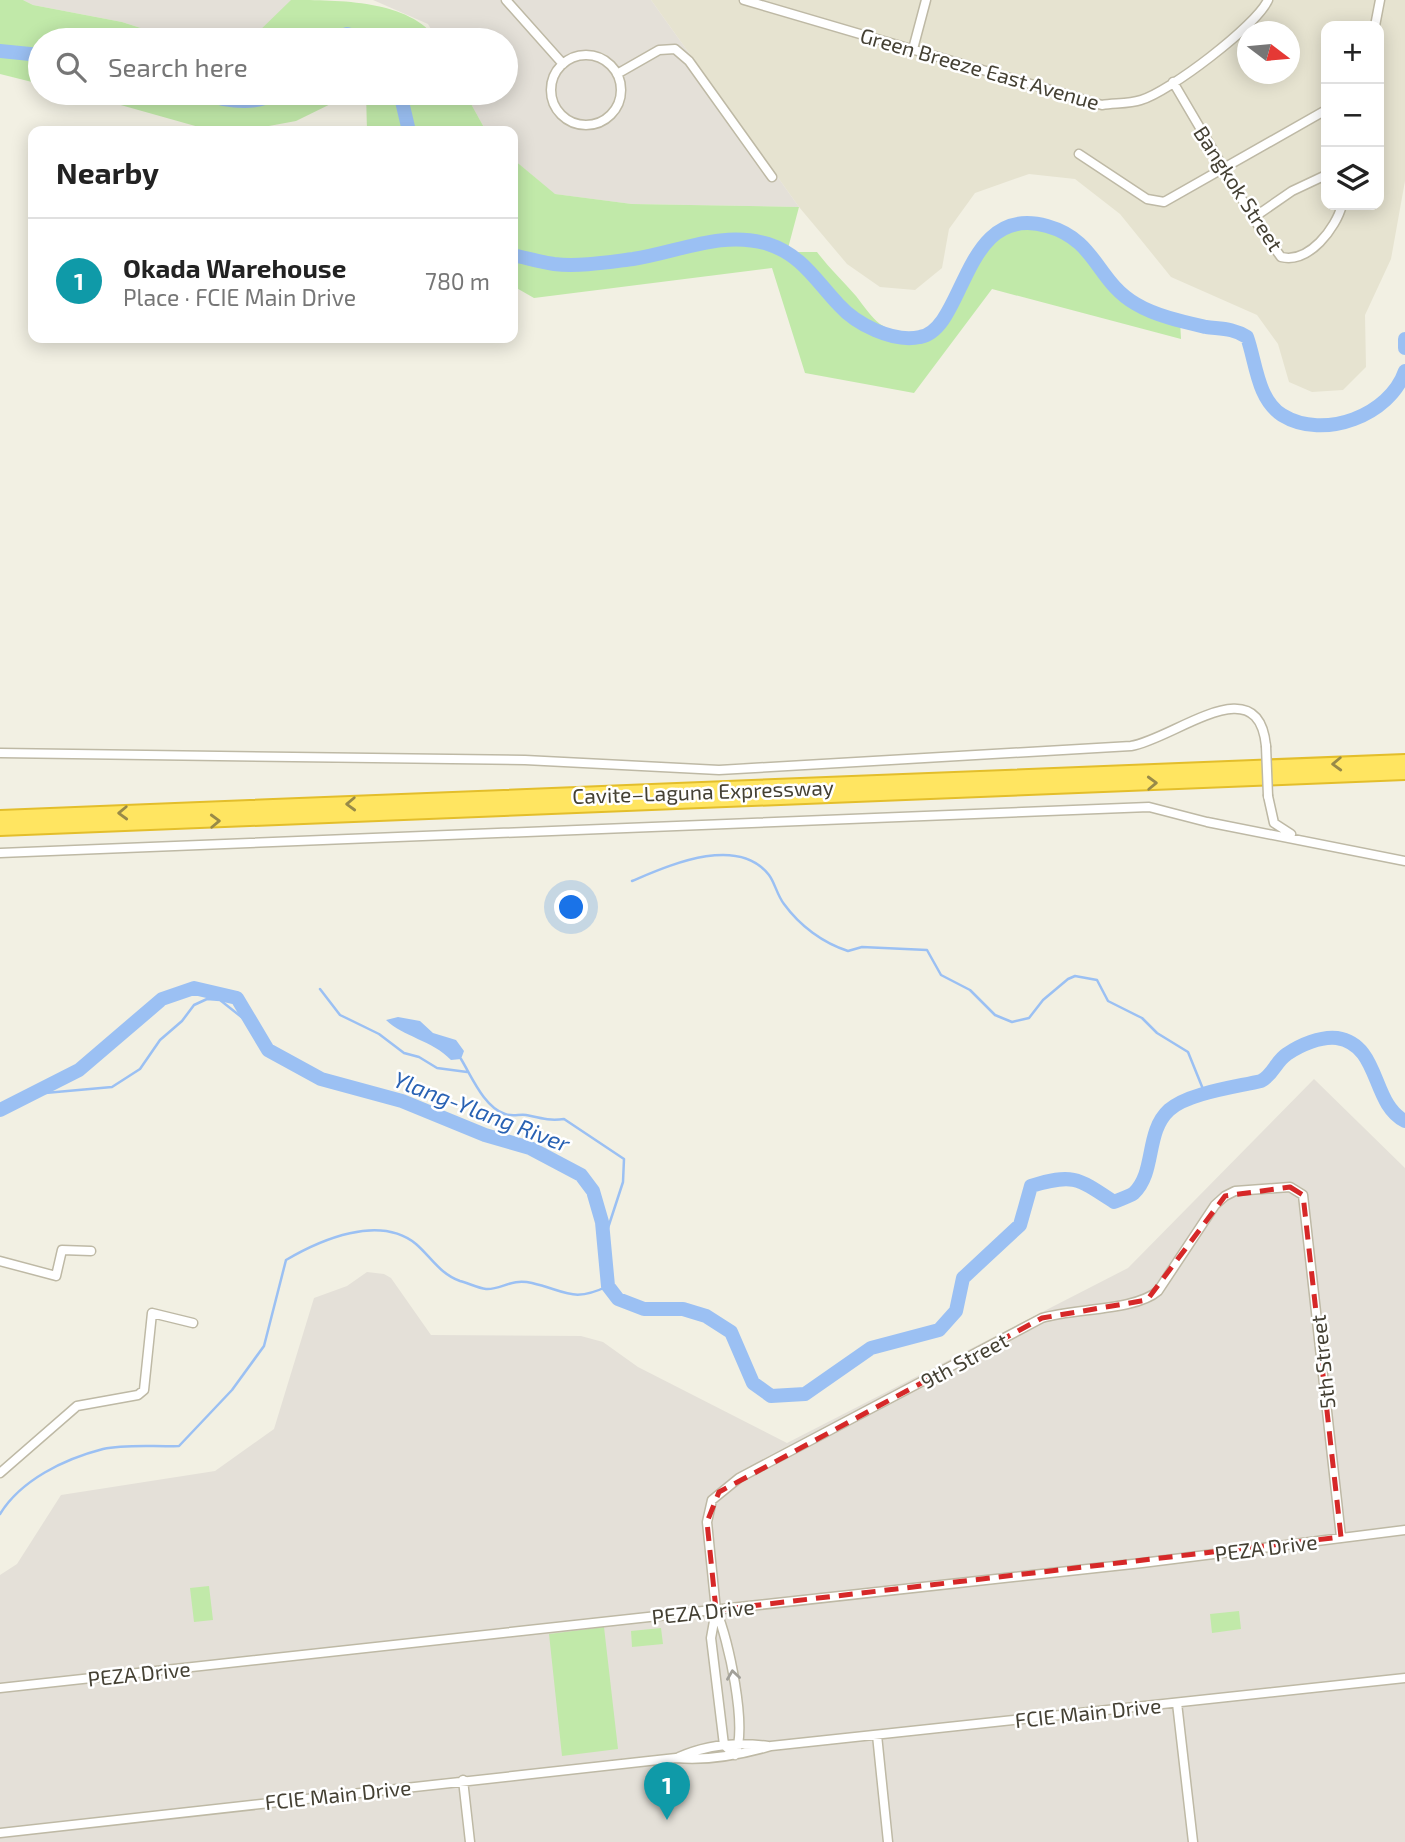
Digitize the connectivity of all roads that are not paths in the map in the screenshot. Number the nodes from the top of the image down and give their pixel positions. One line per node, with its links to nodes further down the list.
1 (506, 0): 8 (street)
2 (744, 0): 7 (street, Green Breeze East Avenue)
3 (926, 0): 7 (street)
4 (1268, 0): 10 (street, Green Breeze East Avenue)
5 (1380, 0): 6 (street)
6 (1376, 21)
7 (913, 49): 10 (street, Green Breeze East Avenue)
8 (563, 64): 9 (street); 9 (street)
9 (617, 74): 14 (street)
10 (1173, 82): 13 (street, Bangkok Street)
11 (1321, 113): 13 (street)
12 (1079, 153): 13 (street)
13 (1223, 171): 17 (street, Bangkok Street)
14 (772, 177)
15 (1321, 177): 17 (street)
16 (1340, 210): 17 (street, Bangkok Street)
17 (1253, 218)
18 (0, 753): 23 (street, bridge)
19 (1405, 761): 21 (highway, Cavite–Laguna Expressway, one-way to 21)
20 (1405, 773): 22 (highway, Cavite–Laguna Expressway, one-way to 20)
21 (0, 817)
22 (0, 829)
23 (1320, 843): 24 (street); 25 (street)
24 (0, 853)
25 (1405, 861)
26 (1297, 1190): 32 (street, 5th Street); 33 (street, 9th Street)
27 (91, 1251): 28 (street)
28 (0, 1261)
29 (193, 1323): 30 (street)
30 (0, 1473)
31 (1405, 1530): 32 (street, PEZA Drive)
32 (1341, 1537): 33 (street, PEZA Drive)
33 (716, 1610): 35 (street, PEZA Drive); 38 (street, 9th Street, one-way to 33); 39 (street, 9th Street)
34 (1405, 1678): 36 (street, FCIE Main Drive)
35 (0, 1688)
36 (1177, 1703): 37 (street, FCIE Main Drive); 47 (street)
37 (877, 1735): 40 (street, FCIE Main Drive); 46 (street)
38 (741, 1742): 39 (street, FCIE Main Drive); 40 (street, FCIE Main Drive); 41 (street)
39 (724, 1745): 41 (street); 42 (street, FCIE Main Drive)
40 (771, 1746): 41 (street, FCIE Main Drive)
41 (735, 1755): 42 (street, FCIE Main Drive)
42 (676, 1758): 43 (street, FCIE Main Drive)
43 (463, 1780): 44 (street, FCIE Main Drive); 45 (street)
44 (0, 1833)
45 (470, 1842)
46 (888, 1842)
47 (1193, 1842)

